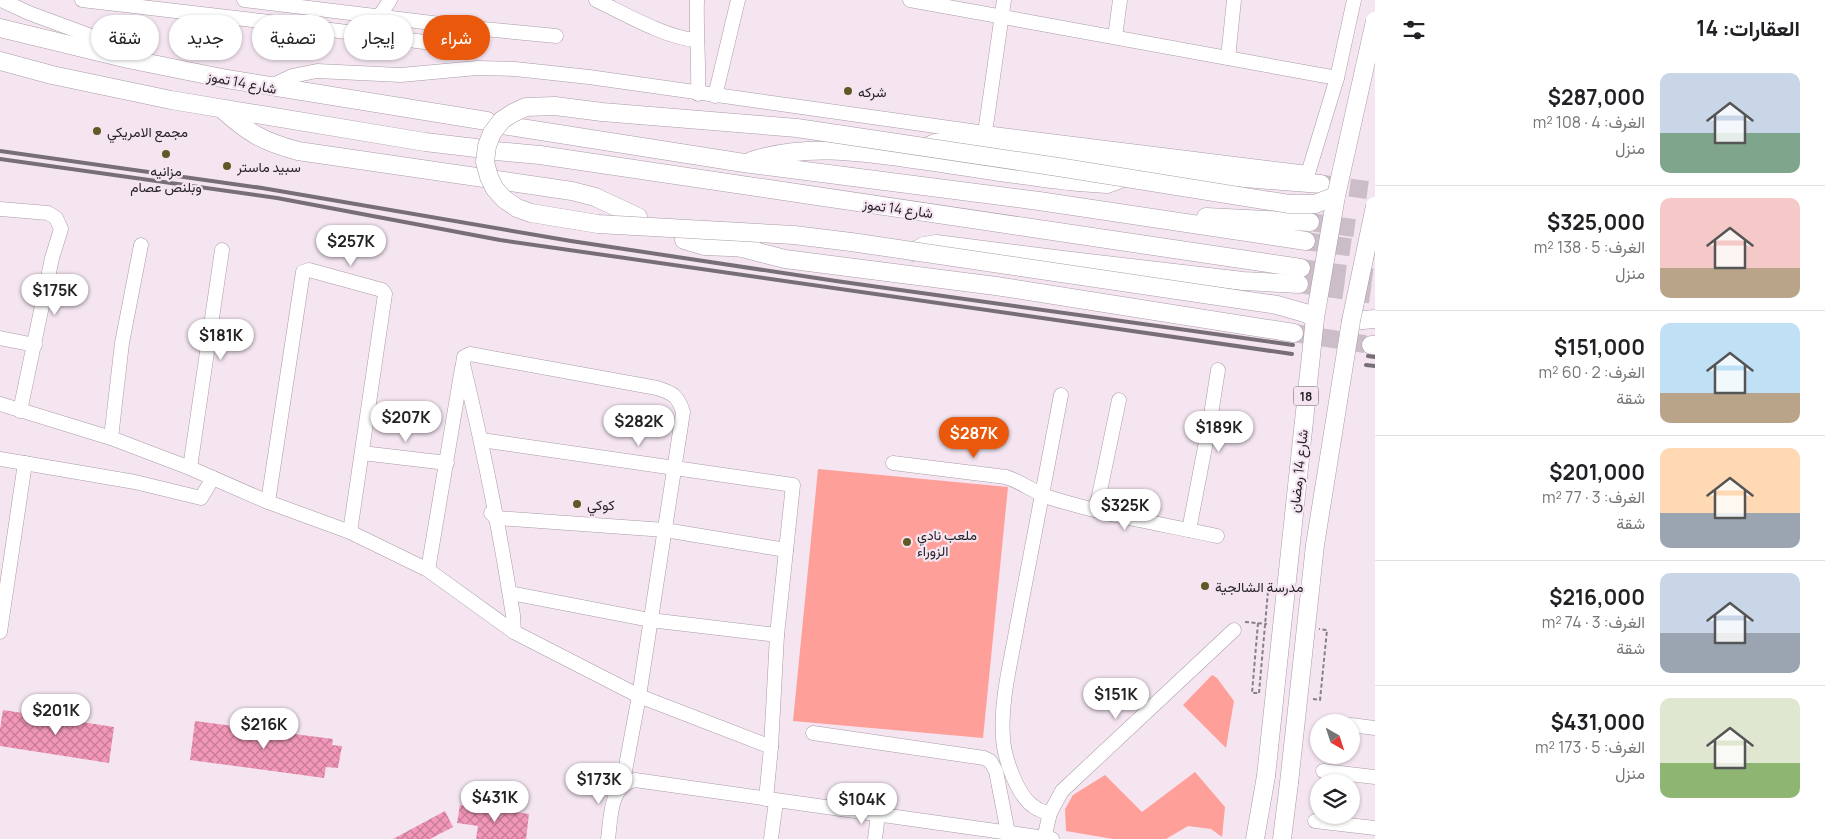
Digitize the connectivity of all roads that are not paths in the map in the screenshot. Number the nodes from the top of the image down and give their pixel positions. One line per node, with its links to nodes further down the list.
1 (1, 0): 26 (street)
2 (82, 0): 23 (street)
3 (244, 0): 13 (street)
4 (390, 0): 15 (street)
5 (596, 0): 22 (street)
6 (697, 0): 22 (street)
7 (738, 0): 30 (street)
8 (910, 0): 16 (street)
9 (1004, 0): 16 (street)
10 (1120, 0): 21 (street)
11 (1234, 0): 24 (street)
12 (1354, 0): 27 (street)
13 (264, 1): 14 (street)
14 (365, 15)
15 (380, 15)
16 (1001, 16): 21 (street); 34 (street)
17 (1375, 21): 41 (main road, شارع 14 رمضان / 18, bridge)
18 (0, 28): 26 (main road, شارع 14 تموز)
19 (490, 30): 20 (street)
20 (556, 36)
21 (1115, 37): 24 (street)
22 (696, 40): 29 (street)
23 (423, 42)
24 (1228, 58): 27 (street)
25 (0, 60): 31 (main road, شارع 14 تموز)
26 (149, 63): 28 (main road, شارع 14 تموز)
27 (1337, 78): 40 (street)
28 (268, 87): 29 (street); 32 (main road, شارع 14 تموز)
29 (698, 94): 30 (street)
30 (715, 96): 34 (street)
31 (222, 109): 35 (main road, شارع 14 تموز); 44 (main road)
32 (487, 122)
33 (508, 126): 38 (main road, شارع 14 تموز)
34 (985, 133): 40 (street)
35 (476, 148)
36 (926, 148): 39 (main road, bridge); 40 (main road); 52 (main road, bridge)
37 (495, 151): 52 (main road, شارع 14 تموز)
38 (744, 163): 39 (main road); 45 (main road, شارع 14 تموز)
39 (1123, 178): 41 (main road, bridge)
40 (1311, 180)
41 (1336, 196): 54 (main road, شارع 14 رمضان / 18, bridge)
42 (1375, 206): 56 (main road, شارع 14 رمضان / 18, bridge)
43 (0, 209): 59 (street)
44 (638, 218)
45 (1176, 221): 46 (main road); 48 (main road, شارع 14 تموز)
46 (1310, 222)
47 (684, 240): 50 (main road)
48 (1306, 241)
49 (140, 245): 66 (street)
50 (742, 248): 53 (main road); 57 (main road)
51 (222, 250): 74 (street)
52 (913, 252): 53 (main road, bridge)
53 (1104, 281): 54 (main road, bridge)
54 (1315, 318): 98 (main road, شارع 14 رمضان / 18, bridge)
55 (1375, 319): 56 (main road)
56 (1351, 321): 100 (main road, شارع 14 رمضان / 18, bridge)
57 (1294, 333)
58 (0, 338): 59 (street)
59 (35, 345): 65 (street)
60 (463, 364): 67 (street); 71 (street); 73 (street)
61 (1218, 370): 81 (street)
62 (1061, 395): 76 (street)
63 (1119, 400): 78 (street)
64 (0, 404): 65 (street)
65 (20, 411): 66 (street)
66 (111, 438): 74 (street)
67 (481, 440): 73 (street); 79 (street)
68 (362, 453): 71 (street); 77 (street); 82 (street)
69 (0, 459): 70 (street)
70 (25, 463): 75 (street); 89 (street)
71 (446, 463): 85 (street)
72 (894, 463): 76 (street)
73 (675, 467): 80 (street); 84 (street)
74 (190, 468): 75 (street)
75 (213, 478): 77 (street)
76 (1041, 494): 78 (street); 103 (street)
77 (268, 502): 82 (street)
78 (1096, 510): 81 (street)
79 (494, 516): 80 (street); 86 (street)
80 (665, 530): 84 (street); 87 (street)
81 (1189, 530): 83 (street)
82 (350, 532): 85 (street)
83 (1217, 536)
84 (786, 550): 91 (street)
85 (428, 570): 90 (street)
86 (510, 593): 87 (street); 90 (street)
87 (650, 620): 91 (street); 92 (street)
88 (1234, 630): 103 (street)
89 (0, 632)
90 (514, 632): 92 (street)
91 (777, 635): 96 (street)
92 (639, 696): 96 (street); 101 (street)
93 (1360, 726): 94 (street)
94 (1375, 728)
95 (813, 733): 107 (street)
96 (771, 747): 102 (street)
97 (1323, 771): 99 (street)
98 (1266, 776): 112 (main road); 113 (main road)
99 (1375, 777)
100 (1289, 783): 114 (main road); 115 (main road)
101 (622, 786): 102 (street); 108 (street)
102 (771, 800): 104 (street); 109 (street)
103 (1050, 813): 111 (street)
104 (878, 814): 107 (street); 110 (street)
105 (1341, 824): 106 (street)
106 (1375, 828)
107 (1008, 833): 111 (street)
108 (608, 839)
109 (771, 839)
110 (875, 839)
111 (1047, 839)
112 (1255, 839)
113 (1260, 839)
114 (1282, 839)
115 (1286, 839)

